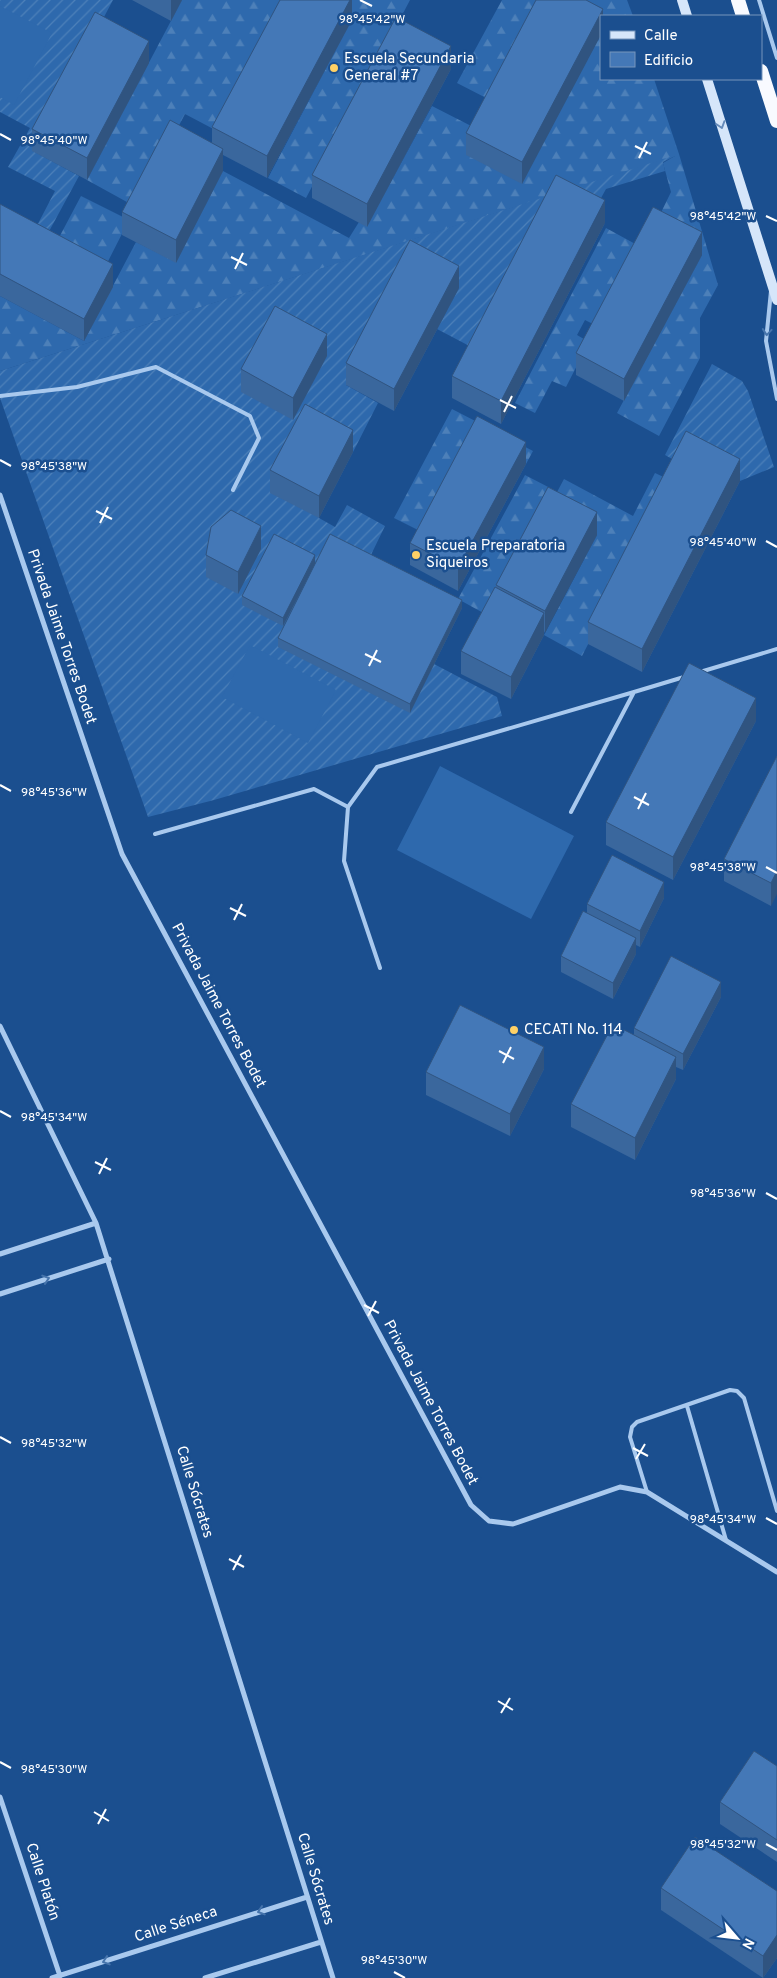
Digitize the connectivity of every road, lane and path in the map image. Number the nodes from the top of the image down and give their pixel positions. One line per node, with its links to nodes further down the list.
1 (682, 0): 4 (main road)
2 (738, 0): 5 (highway)
3 (759, 0): 6 (lane)
4 (687, 15)
5 (743, 15)
6 (777, 58)
7 (762, 73): 9 (highway)
8 (707, 80): 10 (main road, one-way to 10)
9 (777, 121)
10 (772, 283): 11 (main road); 13 (lane, one-way to 13)
11 (777, 300)
12 (0, 396): 14 (lane)
13 (777, 399)
14 (233, 490)
15 (0, 495): 28 (street, Privada Jaime Torres Bodet)
16 (777, 649): 17 (lane)
17 (634, 692): 18 (lane); 19 (lane)
18 (348, 807): 20 (lane); 21 (lane)
19 (571, 812)
20 (155, 834)
21 (380, 968)
22 (0, 1026): 23 (street, Calle Sócrates)
23 (96, 1223): 24 (street); 25 (street, Calle Sócrates)
24 (0, 1254)
25 (109, 1259): 26 (street, one-way to 25); 33 (street, Calle Sócrates)
26 (0, 1294)
27 (687, 1406): 28 (lane); 29 (lane); 30 (lane)
28 (647, 1492): 30 (street)
29 (777, 1510)
30 (726, 1540): 31 (street)
31 (777, 1572)
32 (0, 1797): 35 (street, Calle Platón)
33 (307, 1897): 34 (street, Calle Sócrates); 35 (street, Calle Séneca, one-way to 35)
34 (321, 1942): 37 (street); 38 (street, Calle Sócrates)
35 (60, 1976): 36 (street, Calle Séneca)
36 (52, 1978)
37 (205, 1978)
38 (333, 1978)

